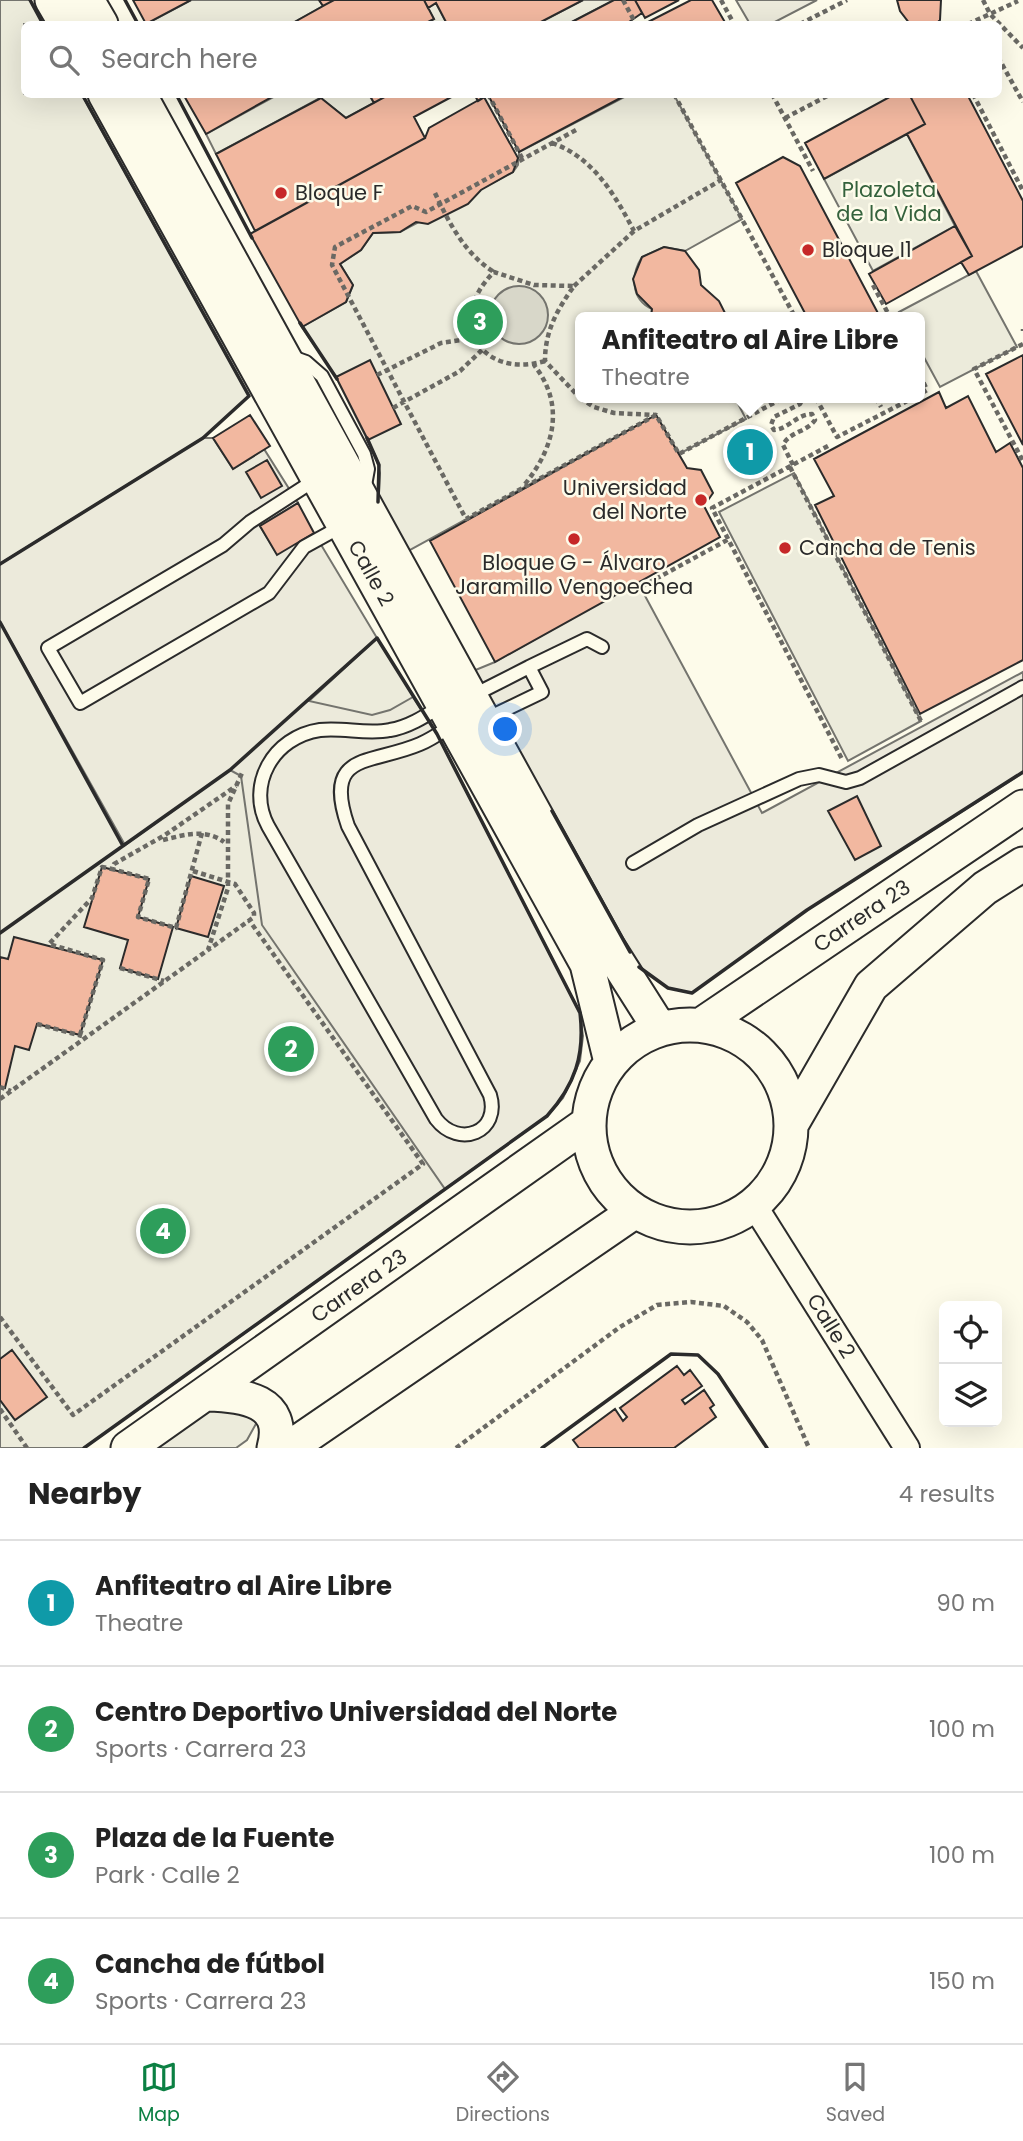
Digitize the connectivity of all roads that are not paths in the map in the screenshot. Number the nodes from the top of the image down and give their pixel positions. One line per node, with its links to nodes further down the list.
1 (52, 0): 3 (street)
2 (87, 0): 4 (street)
3 (64, 21)
4 (99, 21)
5 (107, 98): 7 (street, Calle 2)
6 (141, 98): 8 (street, Calle 2)
7 (318, 478): 8 (street, Calle 2); 8 (lane)
8 (354, 515): 12 (street, Calle 2)
9 (602, 648): 10 (lane)
10 (529, 667): 12 (lane); 12 (lane)
11 (1023, 687): 14 (lane)
12 (463, 712): 12 (lane); 17 (street, Calle 2); 18 (street, Calle 2)
13 (1023, 807): 16 (street, Carrera 23)
14 (633, 863)
15 (1023, 864): 20 (street)
16 (701, 1025): 17 (street); 20 (street)
17 (660, 1029): 18 (street)
18 (611, 1062): 19 (street)
19 (588, 1123): 22 (street); 23 (street, Carrera 23)
20 (791, 1125): 21 (street)
21 (754, 1205): 22 (street); 27 (street, Calle 2)
22 (634, 1212): 26 (street)
23 (207, 1394): 24 (street, Carrera 23); 25 (street)
24 (128, 1448)
25 (274, 1448)
26 (289, 1448)
27 (907, 1448)

